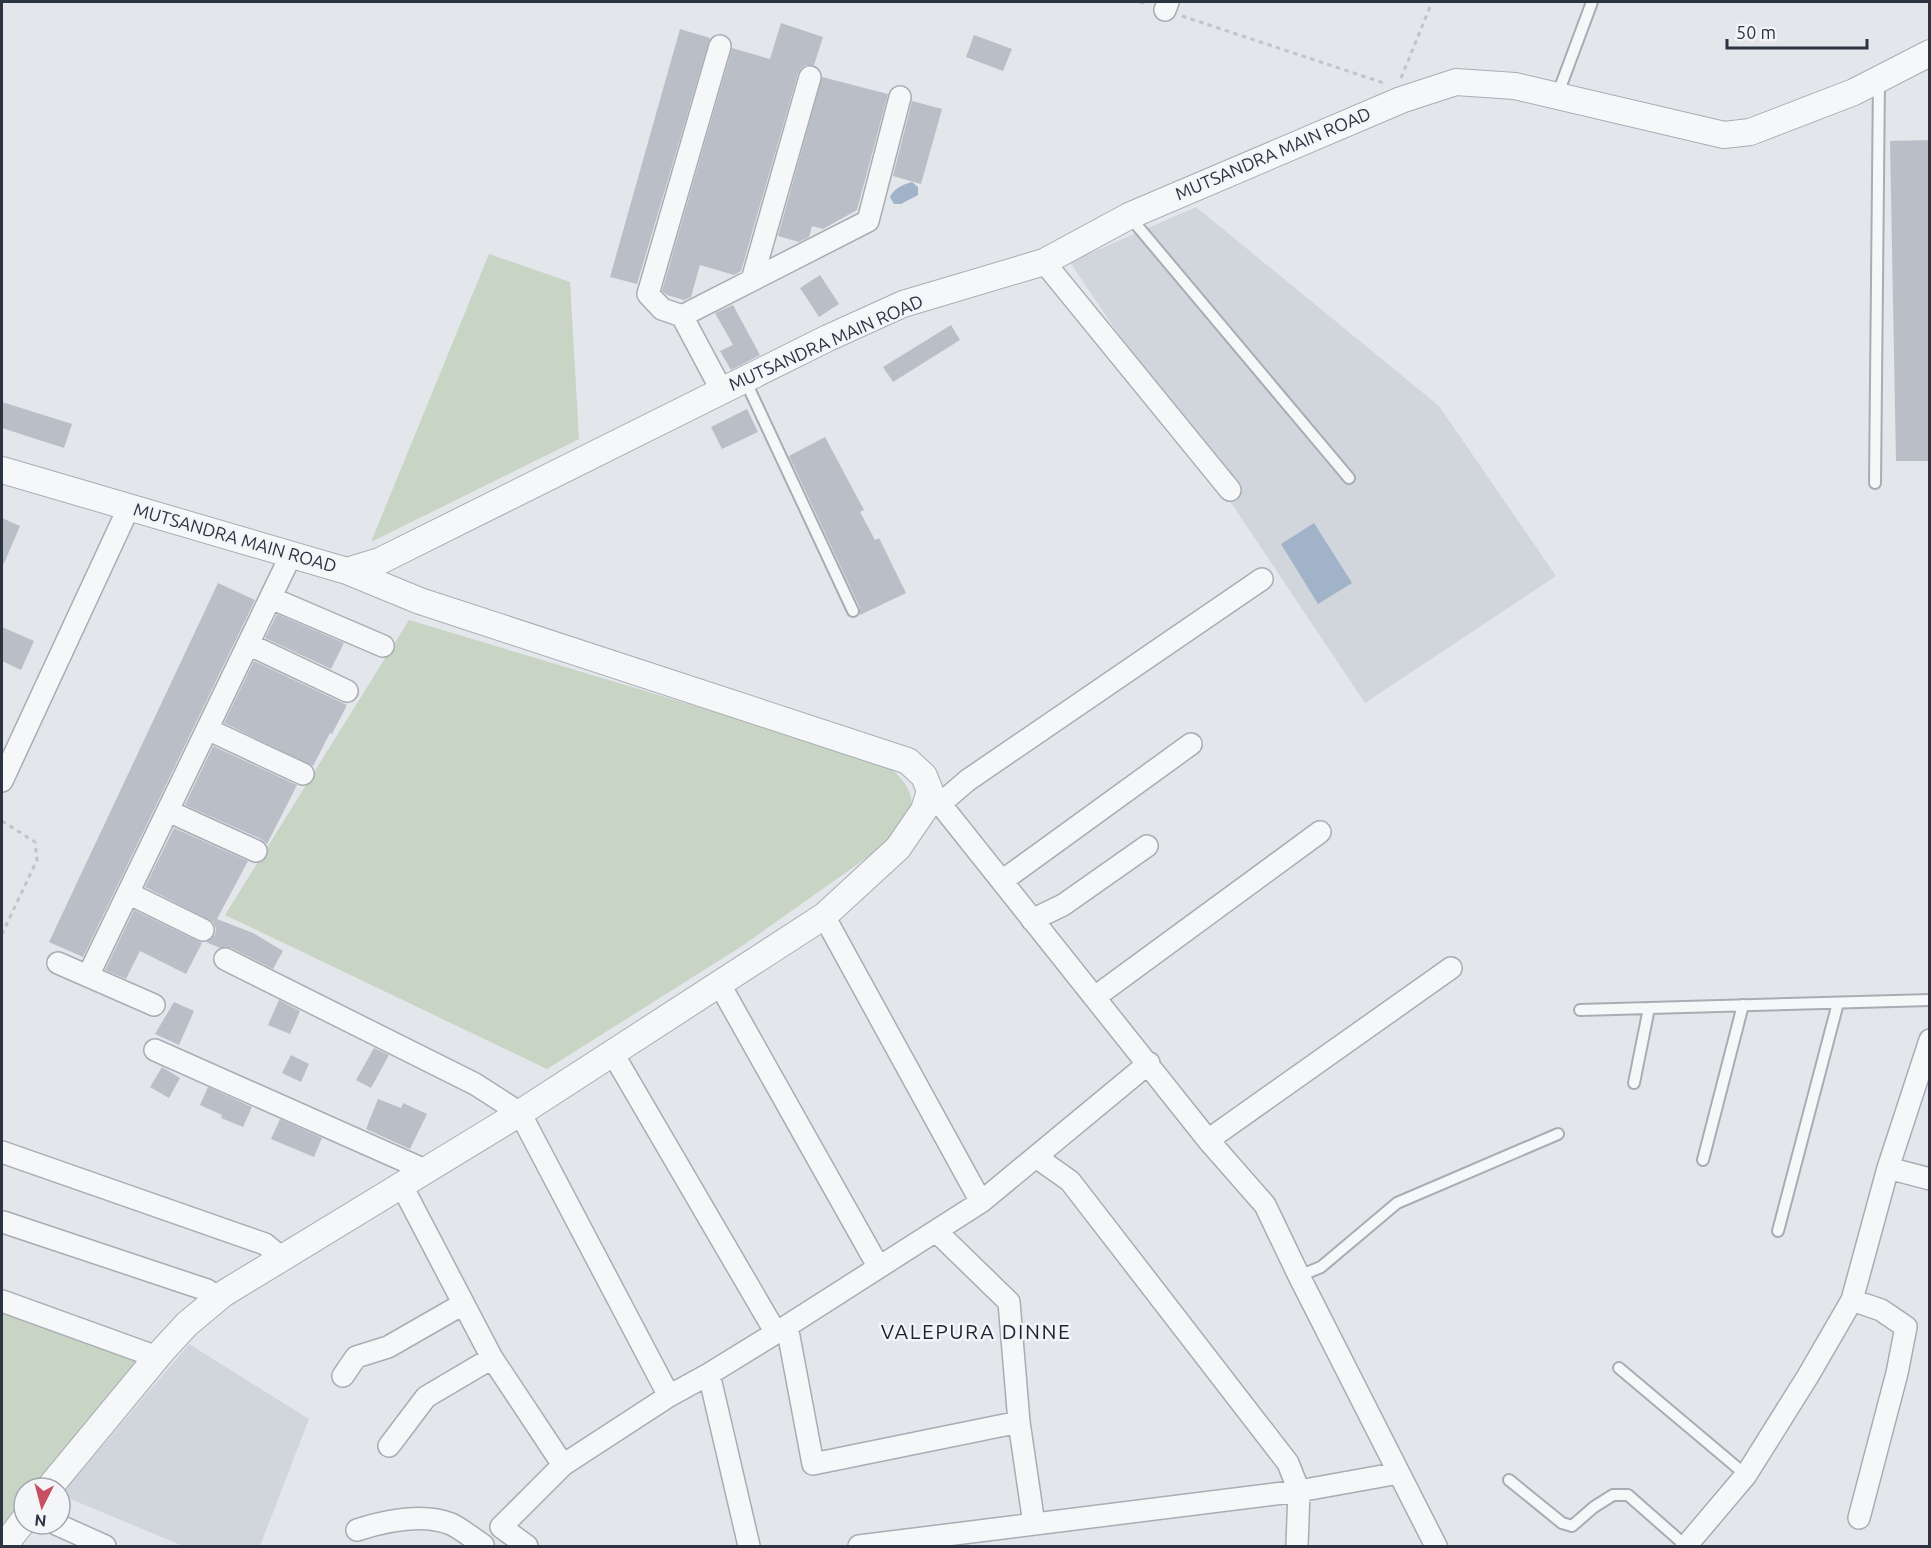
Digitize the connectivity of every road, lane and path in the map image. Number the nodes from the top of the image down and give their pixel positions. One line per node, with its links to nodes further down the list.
1 (1140, 2): 4 (path)
2 (1431, 2): 9 (path)
3 (1592, 2): 10 (lane)
4 (1167, 6): 9 (path)
5 (720, 46): 15 (street)
6 (1929, 53): 8 (street, MUTSANDRA MAIN ROAD)
7 (810, 77): 14 (street)
8 (1878, 79): 10 (street, MUTSANDRA MAIN ROAD); 19 (lane)
9 (1405, 92): 10 (street, MUTSANDRA MAIN ROAD); 12 (street, MUTSANDRA MAIN ROAD)
10 (1557, 96)
11 (900, 97): 14 (street)
12 (1129, 216): 13 (street, MUTSANDRA MAIN ROAD); 18 (lane)
13 (1044, 262): 16 (street, MUTSANDRA MAIN ROAD); 20 (street)
14 (752, 280): 15 (street)
15 (682, 316): 16 (street)
16 (733, 385): 23 (street, MUTSANDRA MAIN ROAD); 26 (lane)
17 (2, 470): 21 (street, MUTSANDRA MAIN ROAD)
18 (1349, 478)
19 (1875, 483)
20 (1230, 490)
21 (129, 507): 22 (street, MUTSANDRA MAIN ROAD); 33 (street)
22 (291, 555): 23 (street, MUTSANDRA MAIN ROAD); 25 (street)
23 (347, 571): 34 (street)
24 (1262, 579): 34 (street)
25 (271, 598): 27 (street); 28 (street)
26 (853, 611)
27 (248, 644): 29 (street); 30 (street)
28 (383, 646)
29 (347, 691)
30 (207, 729): 32 (street); 35 (street)
31 (1191, 744): 40 (street)
32 (303, 774)
33 (2, 781)
34 (935, 797): 40 (street); 42 (street)
35 (168, 811): 39 (street); 41 (street)
36 (2, 822): 45 (path)
37 (1320, 832): 51 (street)
38 (1147, 846): 43 (street)
39 (255, 850)
40 (1002, 881): 43 (street)
41 (128, 893): 44 (street); 49 (street)
42 (824, 916): 50 (street); 73 (street)
43 (1032, 920): 51 (street)
44 (203, 930)
45 (2, 934)
46 (225, 960): 63 (street)
47 (58, 963): 49 (street)
48 (1451, 968): 65 (street)
49 (88, 976): 54 (street)
50 (720, 985): 60 (street); 78 (street)
51 (1095, 997): 61 (street)
52 (1929, 1000): 53 (lane)
53 (1838, 1003): 55 (lane); 76 (lane)
54 (154, 1005)
55 (1743, 1005): 56 (lane); 68 (lane)
56 (1649, 1008): 57 (lane); 62 (lane)
57 (1580, 1010)
58 (1929, 1040): 69 (street)
59 (155, 1050): 70 (street)
60 (612, 1052): 63 (street); 84 (street)
61 (1149, 1063): 65 (street); 67 (street)
62 (1634, 1083)
63 (520, 1113): 70 (street); 90 (street)
64 (1558, 1134): 79 (lane)
65 (1208, 1140): 79 (street)
66 (2, 1152): 77 (street)
67 (1036, 1157): 73 (street); 98 (street)
68 (1703, 1160)
69 (1888, 1168): 71 (street); 81 (street)
70 (425, 1170): 72 (street)
71 (1929, 1179)
72 (402, 1186): 77 (street); 83 (street)
73 (981, 1202): 75 (street)
74 (3, 1222): 80 (street)
75 (936, 1231): 78 (street); 91 (street)
76 (1778, 1231)
77 (282, 1258): 80 (street)
78 (878, 1266): 84 (street)
79 (1299, 1276): 94 (street)
80 (218, 1298): 85 (street)
81 (1852, 1300): 95 (street); 99 (street)
82 (2, 1301): 85 (street)
83 (463, 1304): 86 (street); 89 (street)
84 (781, 1330): 88 (street); 91 (street)
85 (157, 1357): 96 (street)
86 (492, 1358): 92 (street); 93 (street)
87 (1619, 1368): 95 (lane)
88 (709, 1374): 90 (street); 106 (street)
89 (343, 1376)
90 (669, 1396): 93 (street)
91 (1019, 1422): 100 (street)
92 (389, 1446)
93 (563, 1465): 103 (street)
94 (1400, 1473): 98 (street); 109 (street)
95 (1746, 1475): 110 (street)
96 (59, 1476)
97 (1509, 1480): 110 (lane)
98 (1299, 1491): 100 (street); 108 (street)
99 (1859, 1518)
100 (1034, 1524): 107 (street)
101 (357, 1530): 103 (street)
102 (72, 1531): 104 (street)
103 (490, 1538): 105 (street)
104 (105, 1546)
105 (527, 1546)
106 (748, 1546)
107 (859, 1546)
108 (1297, 1546)
109 (1436, 1546)
110 (1686, 1546)

